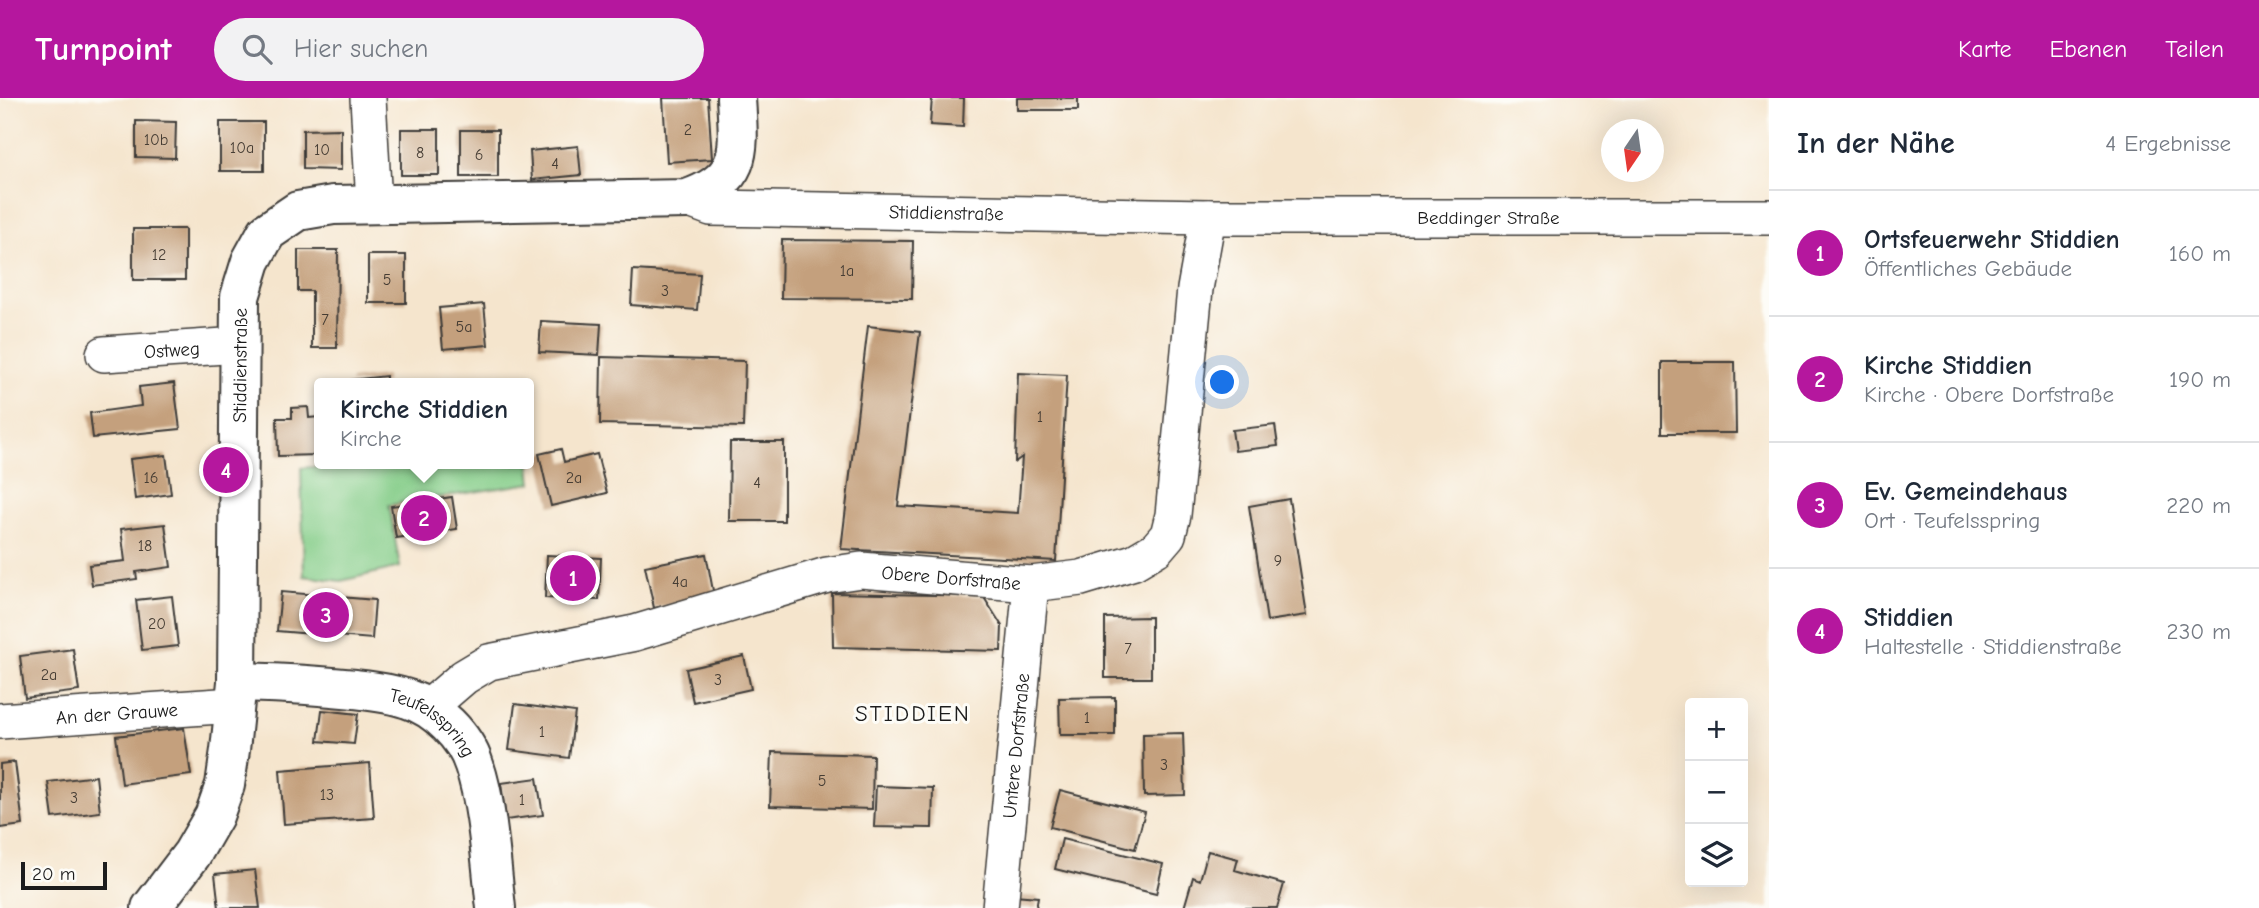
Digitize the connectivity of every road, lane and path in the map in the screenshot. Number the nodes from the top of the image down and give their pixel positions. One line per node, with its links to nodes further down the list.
1 (368, 98): 4 (street)
2 (736, 98): 3 (street, Stiddienstraße)
3 (687, 199): 4 (street, Stiddienstraße); 6 (street, Stiddienstraße)
4 (374, 204): 7 (street, Stiddienstraße)
5 (1769, 216): 6 (street, Beddinger Straße)
6 (1208, 217): 9 (street, Obere Dorfstraße)
7 (240, 345): 8 (street, Ostweg); 10 (street, Stiddienstraße)
8 (104, 354)
9 (1031, 584): 11 (street, Obere Dorfstraße); 15 (street, Untere Dorfstraße)
10 (235, 694): 11 (street, Teufelsspring); 12 (street, An der Grauwe); 13 (street, Stiddienstraße)
11 (428, 708): 14 (street, Teufelsspring)
12 (0, 721)
13 (152, 908)
14 (496, 908)
15 (1000, 908)

